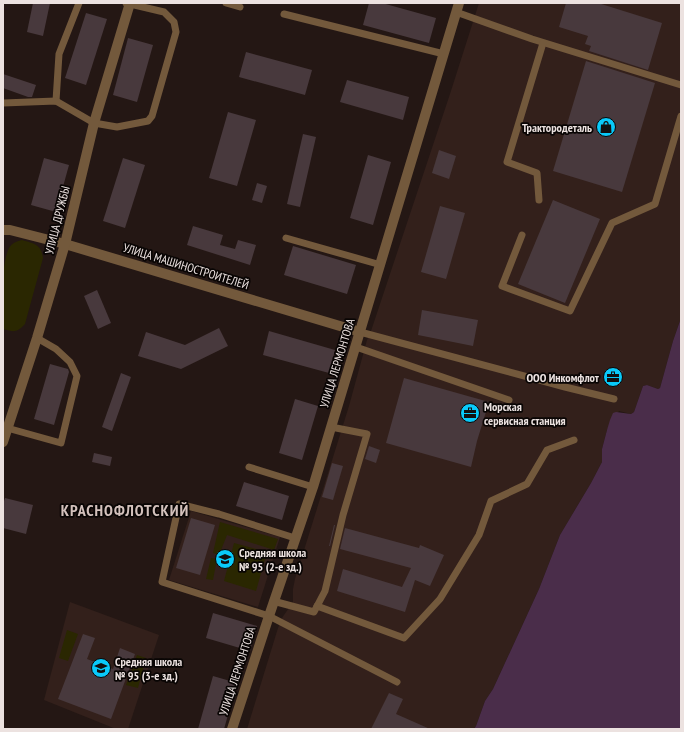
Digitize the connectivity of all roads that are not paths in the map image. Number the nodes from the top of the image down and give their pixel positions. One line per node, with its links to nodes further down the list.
1 (79, 3): 11 (lane)
2 (126, 3): 3 (lane)
3 (130, 3): 14 (street, УЛИЦА ДРУЖБЫ); 14 (lane)
4 (226, 3): 5 (lane)
5 (240, 7)
6 (457, 8): 8 (lane); 9 (street, УЛИЦА ЛЕРМОНТОВА)
7 (284, 14): 9 (lane)
8 (543, 43): 10 (lane); 15 (lane)
9 (444, 54): 20 (street, УЛИЦА ЛЕРМОНТОВА)
10 (681, 85)
11 (56, 101): 12 (lane); 14 (lane)
12 (3, 103)
13 (681, 116): 17 (lane)
14 (94, 123): 19 (street, УЛИЦА ДРУЖБЫ)
15 (539, 200)
16 (3, 230): 19 (street, УЛИЦА МАШИНОСТРОИТЕЛЕЙ)
17 (522, 235)
18 (286, 238): 20 (lane)
19 (65, 244): 21 (street, УЛИЦА МАШИНОСТРОИТЕЛЕЙ); 22 (street, УЛИЦА ДРУЖБЫ)
20 (380, 265): 21 (street, УЛИЦА ЛЕРМОНТОВА)
21 (360, 332): 23 (street, УЛИЦА ЛЕРМОНТОВА); 24 (lane)
22 (37, 338): 27 (street, УЛИЦА ДРУЖБЫ); 27 (lane)
23 (356, 347): 25 (lane); 26 (street, УЛИЦА ЛЕРМОНТОВА)
24 (614, 399)
25 (509, 400)
26 (331, 427): 31 (street, УЛИЦА ЛЕРМОНТОВА); 34 (lane)
27 (7, 428): 29 (street, УЛИЦА ДРУЖБЫ)
28 (574, 440): 34 (lane)
29 (3, 442)
30 (249, 467): 31 (lane)
31 (313, 487): 32 (street, УЛИЦА ЛЕРМОНТОВА)
32 (295, 538): 33 (street, УЛИЦА ЛЕРМОНТОВА); 35 (lane)
33 (273, 602): 34 (lane); 35 (street, УЛИЦА ЛЕРМОНТОВА)
34 (317, 606)
35 (268, 616): 36 (lane); 37 (street, УЛИЦА ЛЕРМОНТОВА)
36 (397, 682)
37 (232, 729)

